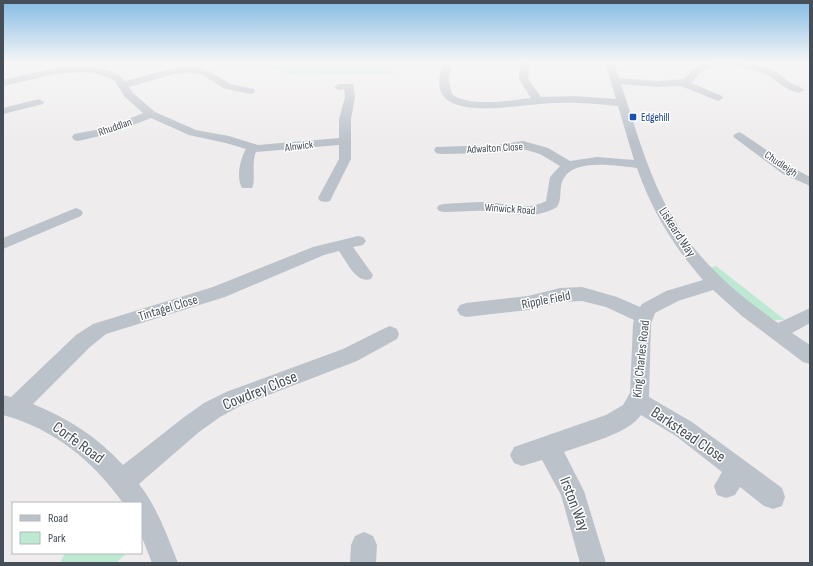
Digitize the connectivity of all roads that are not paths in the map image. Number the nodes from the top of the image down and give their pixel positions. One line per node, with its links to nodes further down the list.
1 (125, 88): 16 (street, Alnwick)
2 (244, 88): 9 (street)
3 (349, 88): 19 (street)
4 (446, 88): 12 (street)
5 (530, 88): 12 (street)
6 (618, 88): 14 (street, Liskeard Way)
7 (695, 88): 11 (street)
8 (787, 88): 10 (street)
9 (248, 89)
10 (799, 90)
11 (718, 98)
12 (538, 100): 14 (street)
13 (39, 102): 15 (street)
14 (622, 103): 22 (street, Liskeard Way)
15 (3, 111)
16 (151, 114): 18 (street, Rhuddlan); 20 (street, Alnwick)
17 (739, 136): 24 (street, Chudleigh)
18 (78, 137)
19 (346, 141): 20 (street, Alnwick); 26 (street)
20 (252, 149): 25 (street)
21 (440, 150): 23 (street, Adwalton Close)
22 (644, 165): 23 (street); 31 (street, Liskeard Way)
23 (569, 166): 27 (street, Winwick Road)
24 (810, 182)
25 (247, 185)
26 (332, 194)
27 (444, 208)
28 (76, 213): 29 (street)
29 (3, 244)
30 (365, 275): 39 (street, Tintagel Close)
31 (717, 283): 34 (street, King Charles Road); 35 (street, Liskeard Way)
32 (466, 310): 34 (street, Ripple Field)
33 (810, 315): 35 (street)
34 (644, 317): 38 (street, King Charles Road)
35 (777, 332): 37 (street, Liskeard Way)
36 (390, 334): 42 (street, Cowdrey Close)
37 (810, 356)
38 (638, 402): 40 (street, King Charles Road); 43 (street, Barkstead Close)
39 (9, 406): 42 (street, Corfe Road)
40 (548, 447): 41 (street, King Charles Road); 47 (street, Irston Way)
41 (522, 455)
42 (123, 481): 44 (street, Corfe Road)
43 (773, 497)
44 (137, 502)
45 (142, 512): 46 (street)
46 (159, 560)
47 (593, 563)

